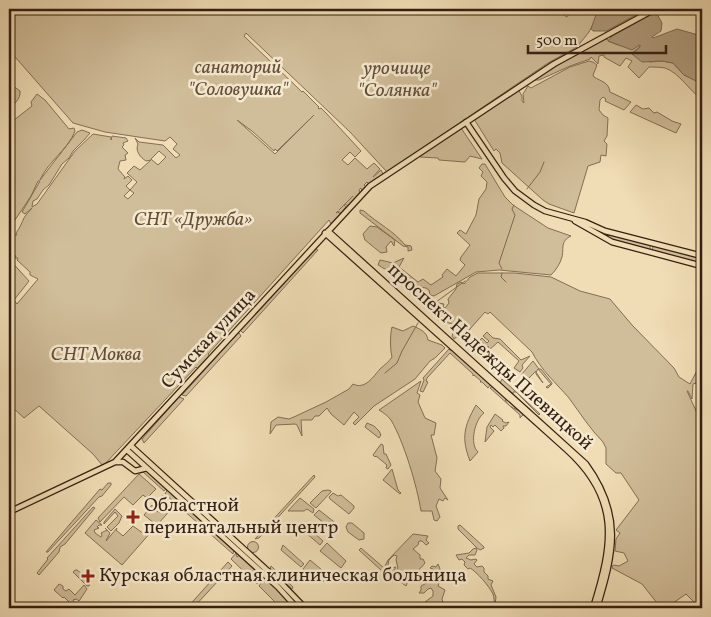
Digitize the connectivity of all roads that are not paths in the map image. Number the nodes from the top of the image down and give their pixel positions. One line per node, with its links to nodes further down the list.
1 (655, 9): 2 (main road, Сумская улица)
2 (466, 122): 3 (main road); 4 (main road, Сумская улица)
3 (582, 223): 5 (main road); 6 (main road)
4 (326, 232): 9 (main road, Сумская улица); 16 (main road, проспект Надежды Плевицкой)
5 (652, 243): 6 (main road); 7 (main road)
6 (650, 253): 8 (main road)
7 (702, 256)
8 (702, 266)
9 (129, 448): 10 (main road, Сумская улица); 11 (main road)
10 (115, 462): 11 (main road); 12 (main road, Сумская улица)
11 (146, 464): 13 (main road)
12 (9, 512)
13 (244, 552): 14 (main road); 15 (main road)
14 (297, 608)
15 (305, 608)
16 (595, 608)

